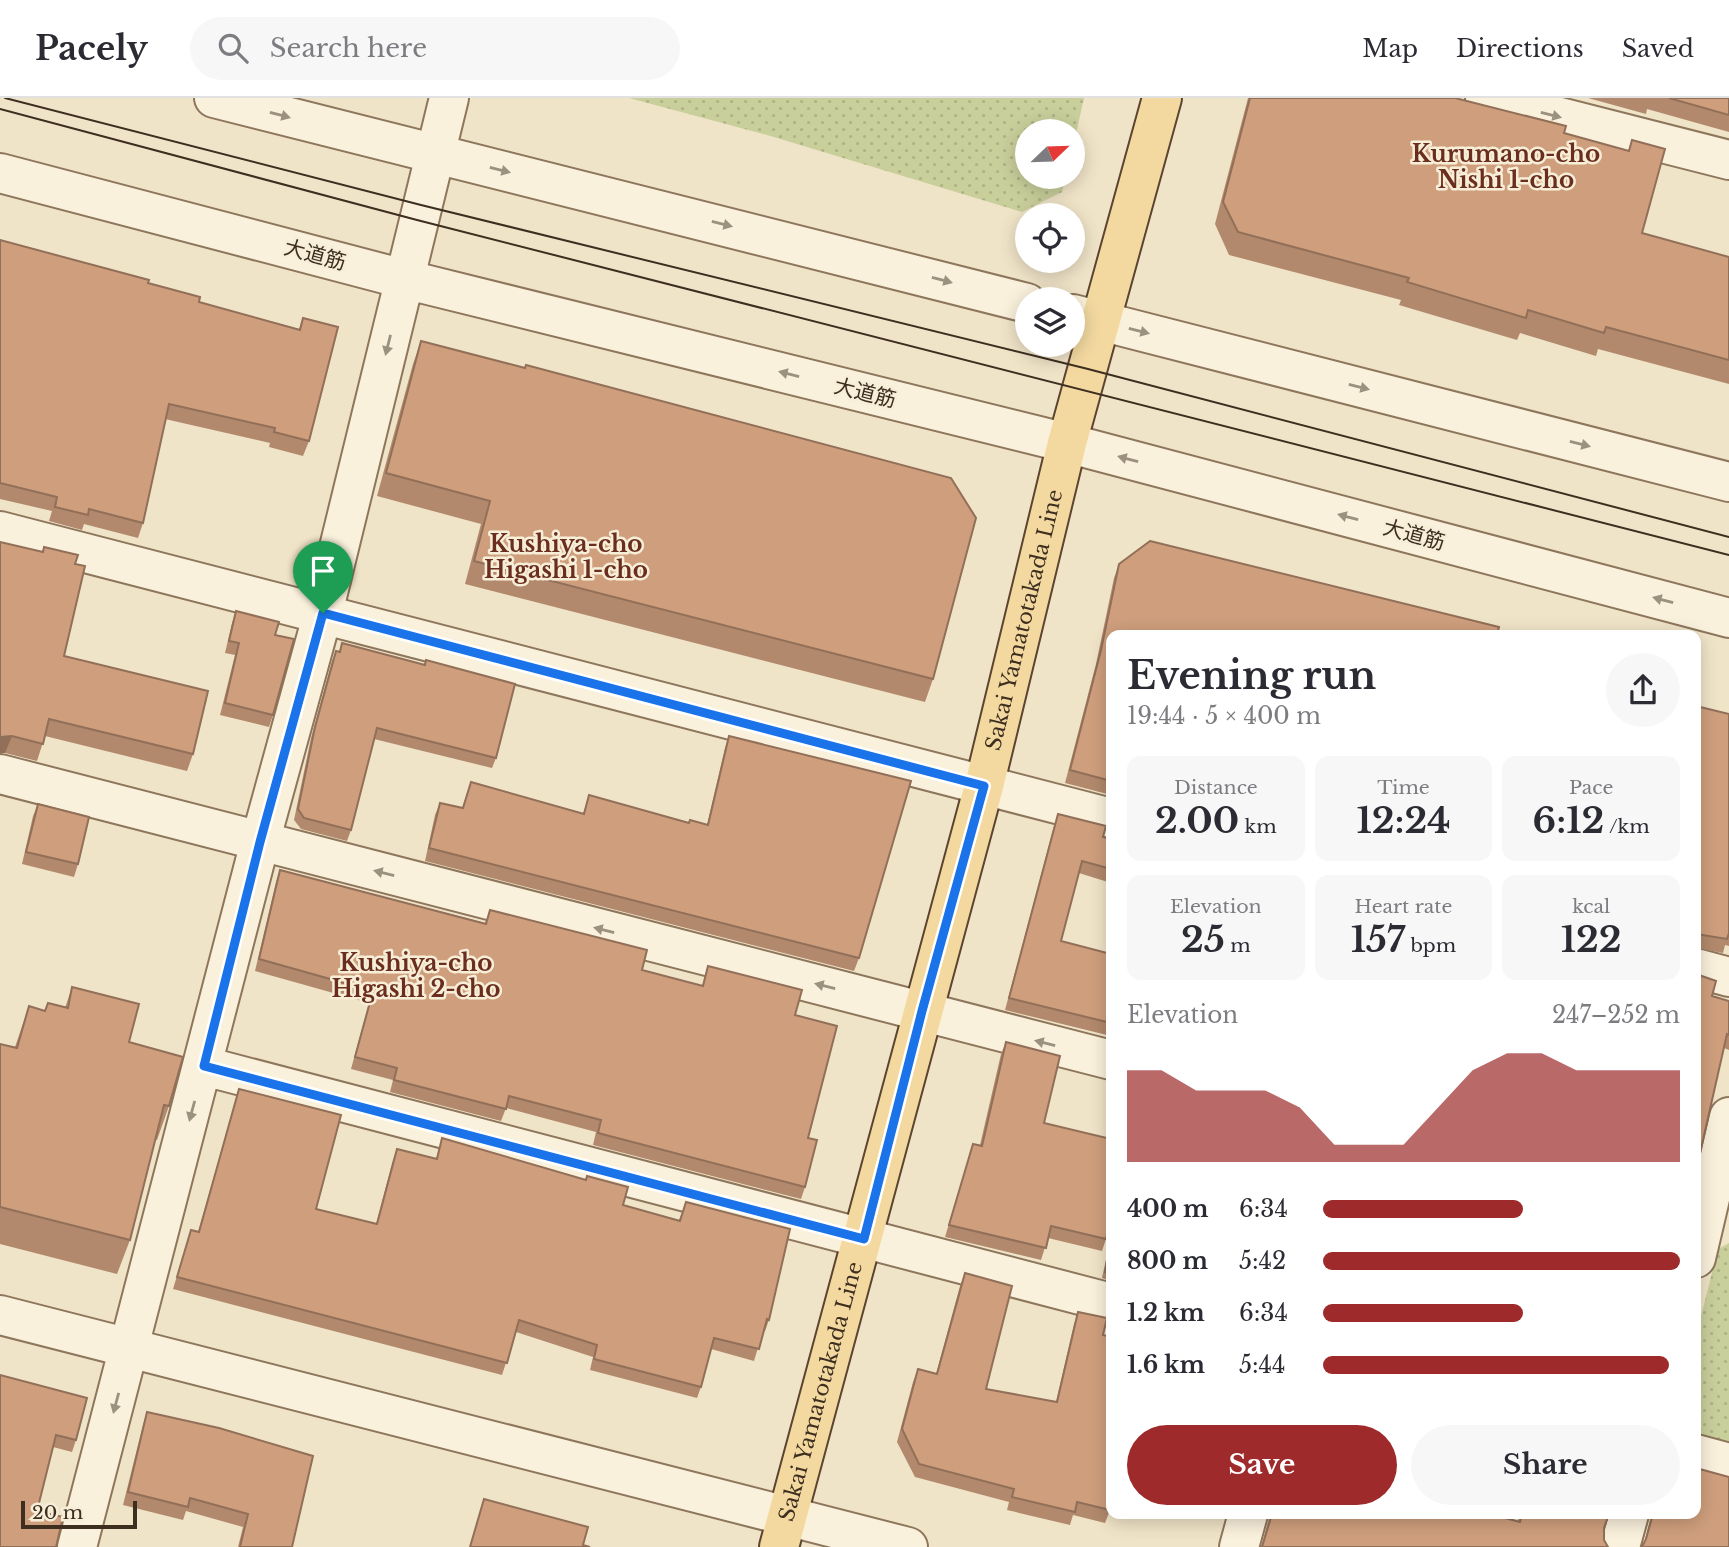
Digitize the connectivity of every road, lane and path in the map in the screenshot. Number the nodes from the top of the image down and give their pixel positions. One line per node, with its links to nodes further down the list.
1 (214, 98): 5 (street, one-way to 5)
2 (449, 98): 5 (street)
3 (1162, 98): 10 (main road, Sakai Yamatotakada Line)
4 (1485, 98): 6 (street, one-way to 6)
5 (433, 154): 8 (street); 9 (street, one-way to 9)
6 (1729, 160)
7 (0, 173): 8 (street, 大道筋)
8 (404, 279): 11 (street, 大道筋, one-way to 8); 14 (street, one-way to 14)
9 (1015, 300)
10 (1087, 318): 11 (main road, Sakai Yamatotakada Line); 12 (street, one-way to 12)
11 (1067, 443): 15 (street, 大道筋, one-way to 11); 17 (main road, Sakai Yamatotakada Line)
12 (1729, 482)
13 (0, 531): 14 (street)
14 (323, 613): 17 (street); 19 (street)
15 (1729, 618)
16 (0, 774): 19 (street)
17 (984, 786): 18 (street); 22 (main road, Sakai Yamatotakada Line)
18 (1106, 817)
19 (260, 842): 22 (street, one-way to 19); 24 (street)
20 (1701, 969): 21 (street)
21 (1729, 977)
22 (922, 1011): 23 (street, one-way to 22); 27 (main road, Sakai Yamatotakada Line)
23 (1106, 1059)
24 (204, 1066): 27 (street); 31 (street, one-way to 31)
25 (1729, 1118): 26 (street)
26 (1711, 1214): 28 (street)
27 (864, 1239): 29 (street); 36 (main road, Sakai Yamatotakada Line)
28 (1701, 1243)
29 (1106, 1302)
30 (0, 1314): 31 (street)
31 (130, 1348): 36 (street); 37 (street, one-way to 37)
32 (1701, 1455): 33 (street)
33 (1729, 1463)
34 (1247, 1519): 39 (street)
35 (1628, 1519): 40 (street)
36 (783, 1531): 38 (street)
37 (78, 1547)
38 (908, 1547)
39 (1239, 1547)
40 (1620, 1547)

